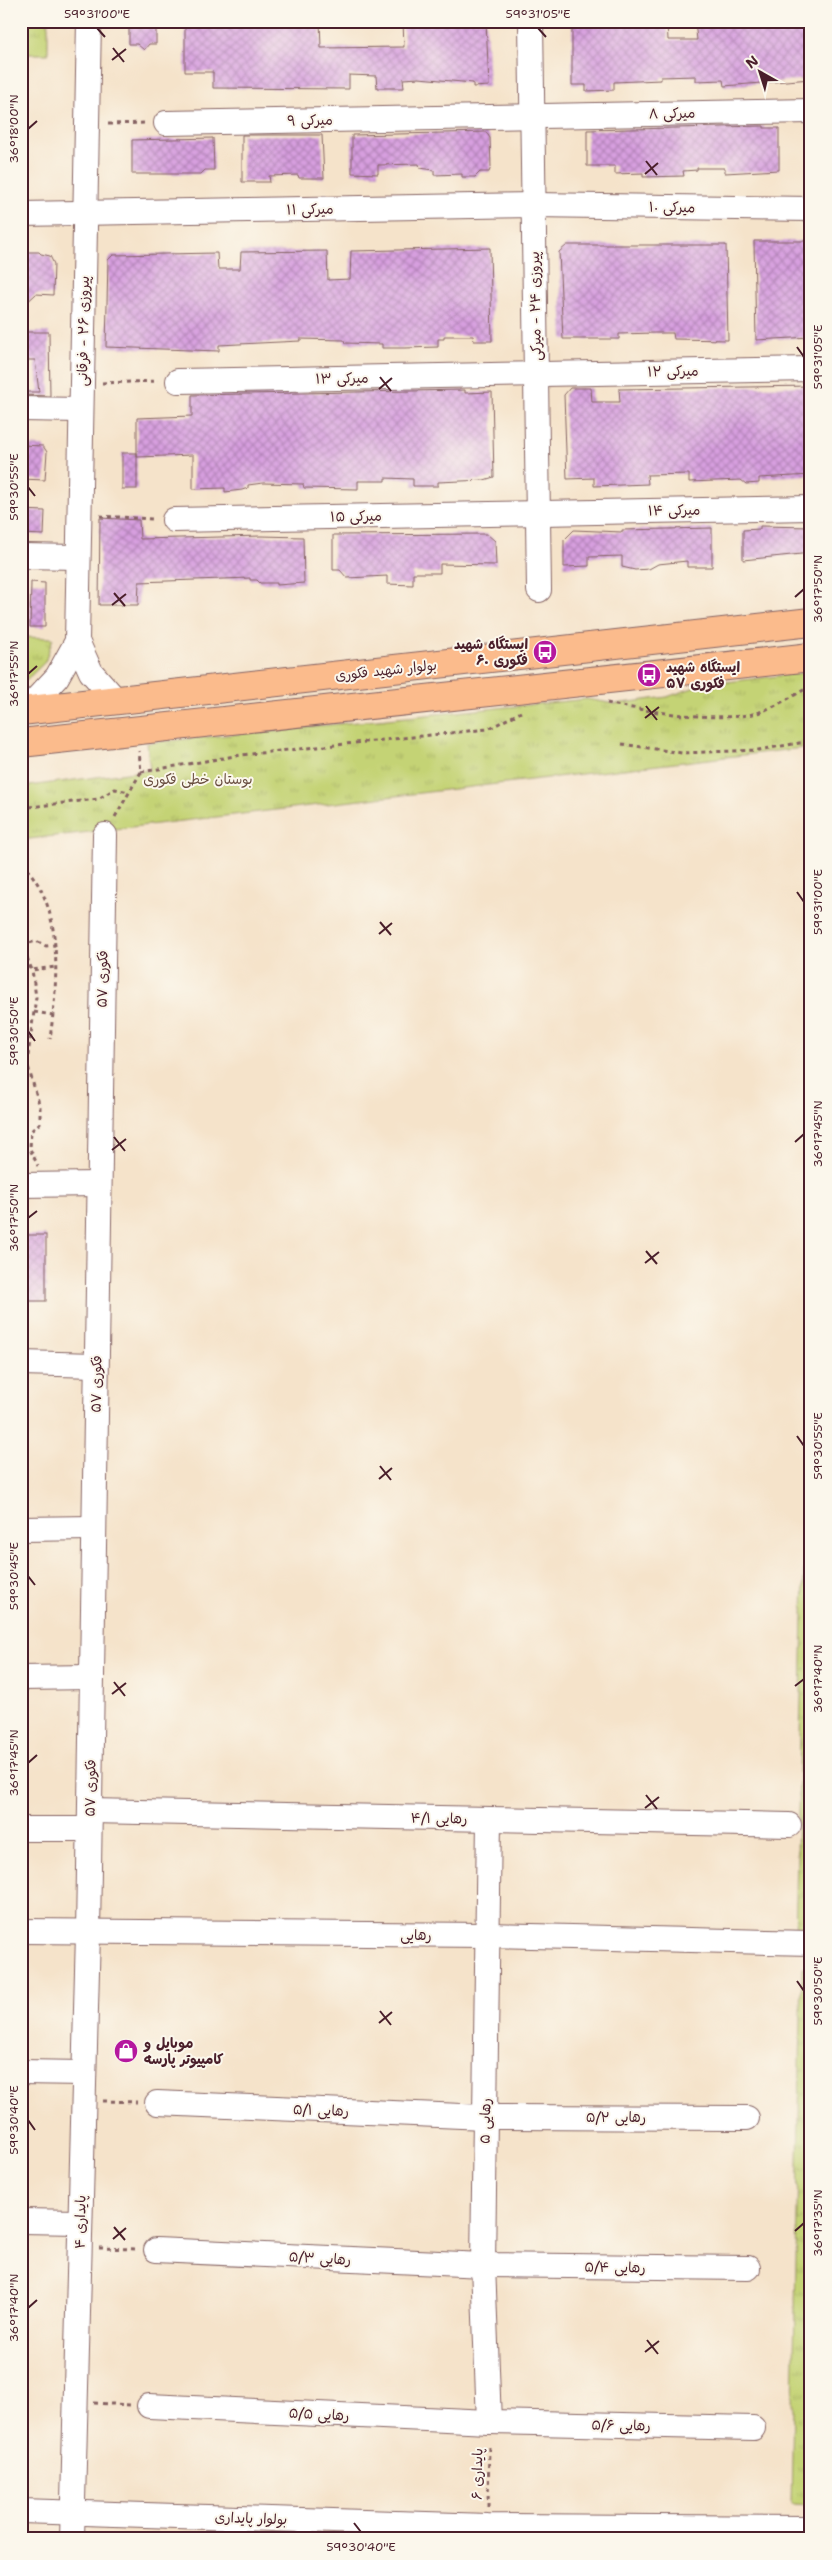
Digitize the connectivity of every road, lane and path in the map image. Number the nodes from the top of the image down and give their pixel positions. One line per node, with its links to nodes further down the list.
1 (89, 21): 6 (street, پیروزی ۲۶ - فرقانی)
2 (531, 21): 4 (street, پیروزی ۲۴ - میرکی)
3 (811, 111): 4 (street, میرکی ۸)
4 (532, 116): 5 (street, میرکی ۹); 7 (street, پیروزی ۲۴ - میرکی)
5 (166, 123): 6 (path)
6 (87, 125): 10 (street, پیروزی ۲۶ - فرقانی)
7 (534, 205): 8 (street, میرکی ۱۰); 10 (street, میرکی ۱۱); 12 (street, پیروزی ۲۴ - میرکی)
8 (811, 209)
9 (21, 214): 10 (street, میرکی ۱۱)
10 (85, 214): 14 (street, پیروزی ۲۶ - فرقانی)
11 (811, 369): 12 (street, میرکی ۱۲)
12 (536, 374): 13 (street, میرکی ۱۳); 18 (street, پیروزی ۲۴ - میرکی)
13 (178, 381): 14 (path)
14 (82, 383): 16 (street, پیروزی ۲۶ - فرقانی)
15 (21, 409): 16 (street)
16 (82, 410): 19 (street, پیروزی ۲۶ - فرقانی)
17 (811, 508): 18 (street, میرکی ۱۴)
18 (538, 513): 20 (street, میرکی ۱۵); 23 (street, پیروزی ۲۴ - میرکی)
19 (79, 515): 20 (path); 22 (street, پیروزی ۲۶ - فرقانی)
20 (174, 520)
21 (21, 556): 22 (street)
22 (78, 557): 25 (street, پیروزی ۲۶ - فرقانی)
23 (539, 590)
24 (811, 622): 28 (main road, بولوار شهید فکوری)
25 (77, 641): 28 (street); 31 (street)
26 (811, 657): 32 (main road)
27 (811, 686): 29 (path)
28 (116, 700): 31 (main road, بولوار شهید فکوری)
29 (599, 701)
30 (527, 709): 36 (path)
31 (23, 711)
32 (137, 730): 34 (main road); 36 (path)
33 (811, 741): 35 (path)
34 (21, 743)
35 (622, 744)
36 (141, 772): 37 (path)
37 (129, 792): 38 (path); 39 (path)
38 (21, 808)
39 (104, 834): 49 (street, فکوری ۵۷)
40 (21, 863): 42 (path)
41 (22, 944): 42 (path); 45 (path)
42 (56, 945): 44 (path)
43 (21, 961): 45 (path)
44 (55, 967): 45 (path); 47 (path)
45 (32, 970): 46 (path)
46 (34, 1012): 47 (path); 51 (path)
47 (53, 1015): 48 (path)
48 (50, 1039)
49 (99, 1184): 51 (street); 53 (street, فکوری ۵۷)
50 (21, 1185): 51 (street)
51 (46, 1185)
52 (21, 1364): 53 (street)
53 (96, 1365): 54 (street, فکوری ۵۷)
54 (94, 1528): 55 (street); 56 (street, فکوری ۵۷)
55 (21, 1529)
56 (92, 1677): 57 (street); 59 (street, فکوری ۵۷)
57 (21, 1678)
58 (489, 1819): 59 (street, رهایی ۴/۱); 60 (street, رهایی ۴/۱); 64 (street, رهایی ۵)
59 (89, 1820): 61 (street, رهایی ۴/۱); 63 (street, فکوری ۵۷)
60 (789, 1825)
61 (21, 1829)
62 (21, 1931): 63 (street, رهایی)
63 (88, 1933): 64 (street, رهایی); 67 (street, پایداری ۴)
64 (487, 1935): 65 (street, رهایی); 70 (street, رهایی ۵)
65 (811, 1943)
66 (21, 2072): 67 (street)
67 (84, 2072): 68 (street, پایداری ۴)
68 (83, 2100): 69 (path); 73 (street, پایداری ۴)
69 (157, 2103): 70 (street, رهایی ۵/۱)
70 (485, 2117): 71 (street, رهایی ۵/۲); 76 (street, رهایی ۵)
71 (747, 2118)
72 (21, 2221): 73 (street)
73 (80, 2222): 74 (street, پایداری ۴)
74 (80, 2248): 75 (path); 78 (street, پایداری ۴)
75 (156, 2250): 76 (street, رهایی ۵/۳)
76 (483, 2266): 77 (street, رهایی ۵/۴); 80 (street, رهایی ۵)
77 (748, 2268)
78 (75, 2402): 79 (path); 83 (street, پایداری ۴)
79 (148, 2406): 80 (street, رهایی ۵/۵)
80 (489, 2422): 81 (street, رهایی ۵/۶); 84 (path, پایداری ۶)
81 (753, 2428)
82 (21, 2511): 83 (street, بولوار پایداری)
83 (72, 2512): 84 (street, بولوار پایداری); 86 (street, پایداری ۴)
84 (488, 2526): 85 (street, بولوار پایداری)
85 (811, 2528)
86 (72, 2539)

